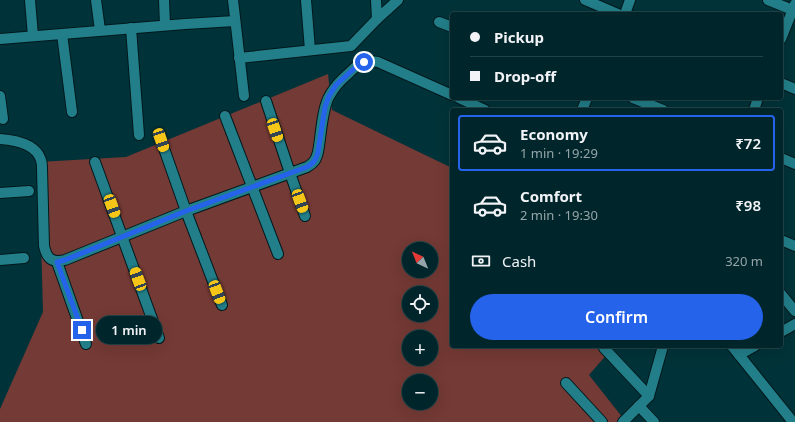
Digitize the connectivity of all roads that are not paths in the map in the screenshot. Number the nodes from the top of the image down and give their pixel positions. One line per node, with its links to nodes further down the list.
1 (30, 0): 23 (street)
2 (96, 0): 20 (street)
3 (164, 0): 17 (street)
4 (234, 0): 15 (street)
5 (306, 0): 25 (street)
6 (376, 0): 14 (street)
7 (398, 0): 14 (street)
8 (585, 0): 12 (street)
9 (630, 0): 13 (street)
10 (768, 0): 11 (street)
11 (794, 9): 22 (street)
12 (613, 12)
13 (626, 12)
14 (377, 19): 25 (street)
15 (235, 21): 17 (street); 26 (street)
16 (439, 22): 18 (street)
17 (165, 25): 19 (street)
18 (450, 26)
19 (131, 28): 20 (street); 40 (street)
20 (100, 30): 21 (street)
21 (62, 34): 23 (street); 37 (street)
22 (783, 34)
23 (33, 36): 24 (street)
24 (0, 39)
25 (310, 50): 26 (street)
26 (239, 58): 31 (street)
27 (783, 84): 28 (street)
28 (795, 89)
29 (450, 94): 46 (street)
30 (0, 96): 39 (street)
31 (244, 96)
32 (463, 100): 35 (street)
33 (638, 100): 36 (street)
34 (266, 101): 46 (street)
35 (481, 108)
36 (658, 108)
37 (72, 112)
38 (225, 116): 47 (street)
39 (2, 119)
40 (139, 135)
41 (0, 139): 58 (street)
42 (161, 140): 50 (street)
43 (783, 159): 45 (street)
44 (96, 162): 52 (street)
45 (795, 164)
46 (290, 173): 47 (street); 51 (street)
47 (252, 187): 50 (street); 55 (street)
48 (29, 191): 49 (street)
49 (0, 192)
50 (186, 211): 52 (street); 60 (street)
51 (306, 216)
52 (122, 236): 58 (street); 64 (street)
53 (783, 241): 54 (street)
54 (795, 246)
55 (278, 254)
56 (24, 258): 57 (street)
57 (0, 260)
58 (57, 262): 65 (street)
59 (783, 296): 61 (street)
60 (222, 305)
61 (795, 311)
62 (795, 324): 63 (street)
63 (783, 331)
64 (159, 338)
65 (86, 344)
66 (604, 348): 72 (street)
67 (662, 348): 72 (street)
68 (734, 348): 70 (street)
69 (751, 348): 70 (street)
70 (739, 355): 77 (street)
71 (566, 383): 74 (street)
72 (649, 396): 73 (street)
73 (639, 406): 75 (street); 76 (street)
74 (602, 422)
75 (623, 422)
76 (654, 422)
77 (793, 422)

